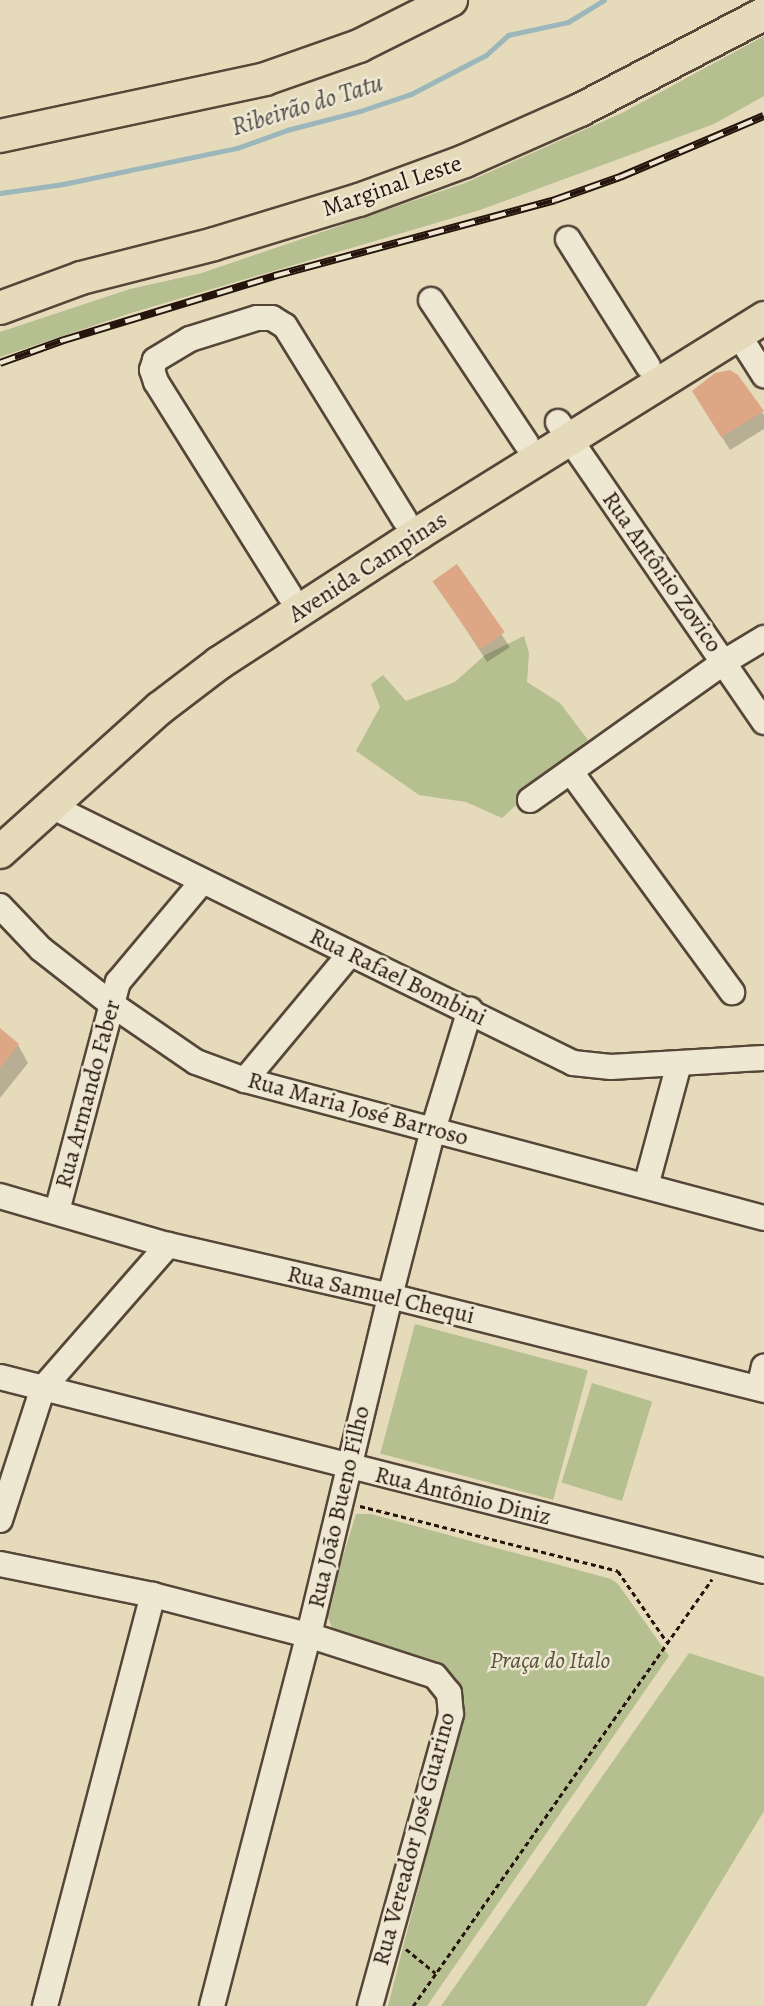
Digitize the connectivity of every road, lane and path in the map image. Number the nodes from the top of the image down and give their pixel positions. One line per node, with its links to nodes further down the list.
1 (451, 0): 3 (main road)
2 (764, 14): 7 (main road, Marginal Leste)
3 (0, 136)
4 (568, 239): 9 (street)
5 (764, 294): 9 (main road, Avenida Campinas)
6 (431, 300): 12 (street)
7 (0, 307)
8 (751, 326): 10 (street); 11 (main road, Avenida Campinas)
9 (648, 366): 11 (main road, Avenida Campinas)
10 (764, 376)
11 (565, 431): 12 (main road, Avenida Campinas); 16 (street, Rua Antônio Zovico); 20 (main road, Avenida Campinas)
12 (526, 443): 13 (main road, Avenida Campinas)
13 (404, 519): 14 (main road, Avenida Campinas); 14 (street)
14 (289, 594): 21 (main road, Avenida Campinas)
15 (764, 638): 16 (street)
16 (724, 662): 17 (street, Rua Antônio Zovico); 18 (street)
17 (764, 722)
18 (571, 772): 19 (street); 26 (street)
19 (530, 800)
20 (51, 806): 22 (main road, Avenida Campinas); 23 (street, Rua Rafael Bombini)
21 (0, 823)
22 (0, 852)
23 (202, 882): 25 (street, Rua Rafael Bombini); 27 (street, Rua Armando Faber)
24 (0, 906): 27 (street, Rua Maria José Barroso)
25 (350, 954): 28 (street, Rua Rafael Bombini); 31 (street)
26 (732, 992)
27 (110, 1003): 31 (street, Rua Maria José Barroso); 35 (street, Rua Armando Faber)
28 (470, 1010): 30 (street, Rua Rafael Bombini); 32 (street, Rua João Bueno Filho)
29 (764, 1058): 30 (street, Rua Rafael Bombini)
30 (679, 1064): 33 (street)
31 (245, 1080): 32 (street, Rua Maria José Barroso)
32 (433, 1130): 33 (street, Rua Maria José Barroso); 38 (street, Rua João Bueno Filho)
33 (646, 1186): 36 (street, Rua Maria José Barroso)
34 (0, 1196): 35 (street, Rua Samuel Chequi)
35 (57, 1211): 37 (street, Rua Samuel Chequi)
36 (764, 1218)
37 (168, 1245): 38 (street, Rua Samuel Chequi); 41 (street)
38 (390, 1296): 40 (street, Rua Samuel Chequi); 42 (street, Rua João Bueno Filho)
39 (0, 1377): 41 (street, Rua Antônio Diniz)
40 (762, 1381)
41 (43, 1388): 42 (street, Rua Antônio Diniz); 44 (street)
42 (348, 1466): 43 (street, Rua João Bueno Filho); 45 (street, Rua Antônio Diniz)
43 (340, 1501): 49 (street, Rua João Bueno Filho); 50 (path)
44 (0, 1520)
45 (724, 1561): 47 (street, Rua Antônio Diniz); 50 (path)
46 (0, 1564): 48 (street)
47 (764, 1571)
48 (153, 1595): 49 (street); 53 (street)
49 (308, 1635): 51 (street, Rua Vereador José Guarino); 54 (street, Rua João Bueno Filho)
50 (667, 1642): 52 (path)
51 (390, 1936): 52 (path); 55 (street, Rua Vereador José Guarino)
52 (436, 1973): 56 (path)
53 (45, 2006)
54 (212, 2006)
55 (370, 2006)
56 (413, 2006)

